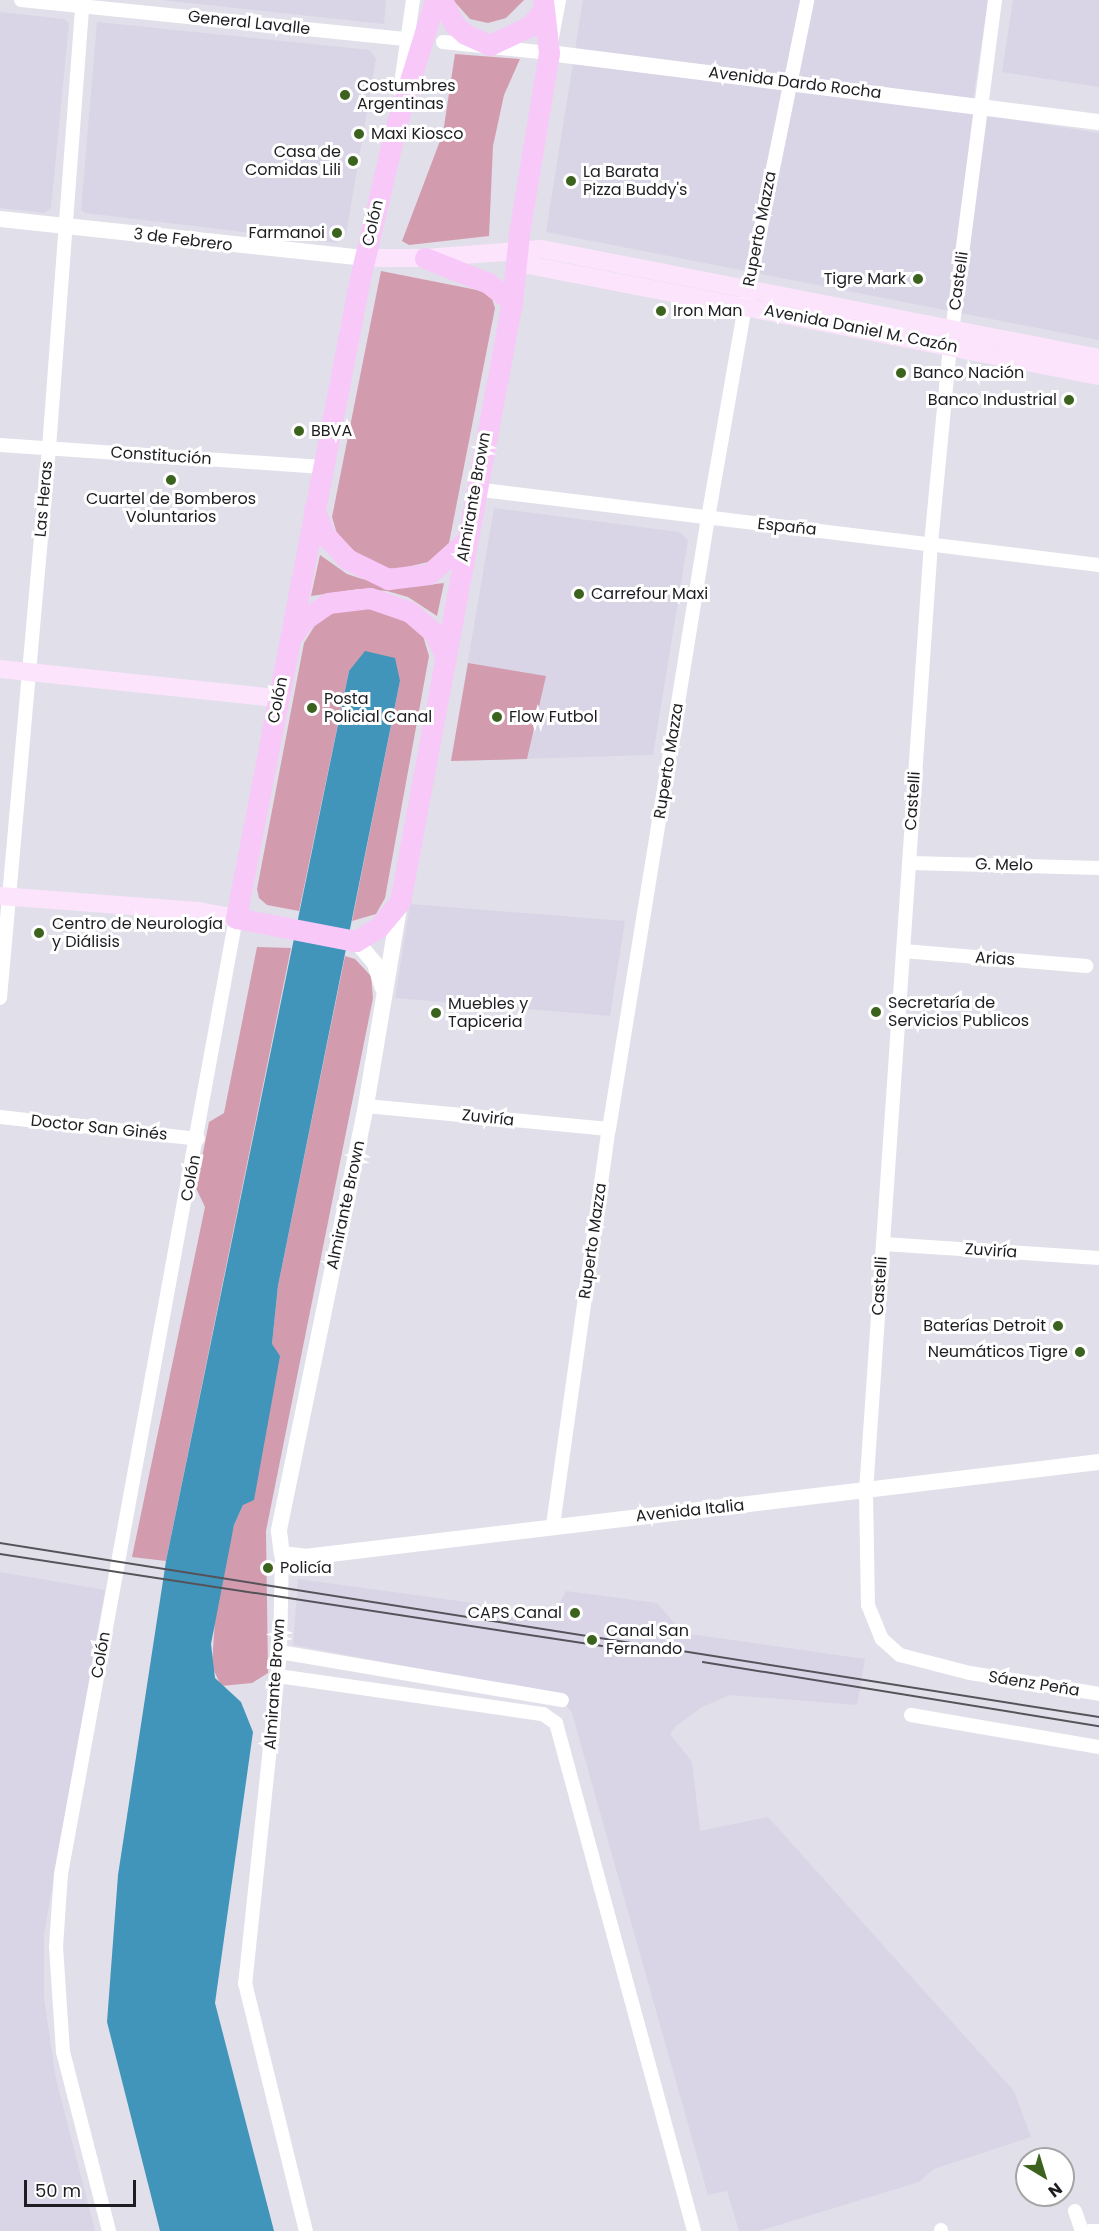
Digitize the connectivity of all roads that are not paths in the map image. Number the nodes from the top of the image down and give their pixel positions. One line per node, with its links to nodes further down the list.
1 (21, 0): 9 (street, General Lavalle)
2 (403, 0): 10 (street)
3 (413, 0): 10 (street, Colón)
4 (435, 0): 18 (main road, Colón)
5 (442, 0): 13 (main road)
6 (807, 0): 15 (street, Ruperto Mazza)
7 (995, 0): 16 (street, Castelli)
8 (549, 2): 13 (main road); 14 (main road, Almirante Brown)
9 (83, 3): 11 (street, General Lavalle); 20 (street, Las Heras)
10 (409, 16): 11 (street, Colón)
11 (405, 39): 18 (street, Colón)
12 (443, 42): 13 (street, Avenida Dardo Rocha)
13 (490, 45): 14 (street, Avenida Dardo Rocha)
14 (549, 53): 15 (street, Avenida Dardo Rocha); 21 (main road, Almirante Brown)
15 (790, 82): 16 (street, Avenida Dardo Rocha); 24 (street, Ruperto Mazza)
16 (982, 108): 17 (street, Avenida Dardo Rocha); 26 (street, Castelli)
17 (1099, 122)
18 (396, 126): 22 (main road, Colón)
19 (0, 219): 20 (street, 3 de Febrero)
20 (64, 226): 22 (street, 3 de Febrero); 31 (street, Las Heras)
21 (519, 256): 23 (main road, Avenida Daniel M. Cazón); 24 (main road, Avenida Daniel M. Cazón); 25 (main road, Almirante Brown)
22 (366, 258): 23 (main road, Avenida Daniel M. Cazón); 32 (main road, Colón)
23 (425, 258): 25 (main road)
24 (746, 298): 26 (main road, Avenida Daniel M. Cazón); 27 (main road, Avenida Daniel M. Cazón); 35 (street, Ruperto Mazza)
25 (512, 302): 33 (main road, Almirante Brown)
26 (953, 327): 27 (street, Castelli); 28 (main road, Avenida Daniel M. Cazón)
27 (950, 346): 29 (main road, Avenida Daniel M. Cazón); 37 (street, Castelli)
28 (1099, 358)
29 (1099, 376)
30 (0, 445): 31 (street, Constitución)
31 (49, 448): 32 (street, Constitución); 42 (street, Las Heras)
32 (322, 467): 34 (main road, Colón)
33 (474, 489): 35 (street, España); 36 (main road, Almirante Brown)
34 (314, 508): 36 (main road); 39 (main road, Colón)
35 (708, 518): 37 (street, España); 56 (street, Ruperto Mazza)
36 (465, 541): 40 (main road, Almirante Brown)
37 (931, 543): 38 (street, España); 44 (street, Castelli)
38 (1099, 565)
39 (291, 638): 40 (main road); 43 (main road, Colón)
40 (446, 658): 47 (main road, Almirante Brown)
41 (0, 669): 42 (main road)
42 (29, 671): 43 (main road); 46 (street, Las Heras)
43 (278, 698): 48 (main road, Colón)
44 (909, 863): 45 (street, G. Melo); 50 (street, Castelli)
45 (1099, 868)
46 (5, 896): 48 (main road); 53 (street, Las Heras)
47 (400, 902): 49 (main road); 52 (street, Almirante Brown)
48 (236, 918): 49 (main road); 57 (street, Colón)
49 (356, 941): 52 (street, Almirante Brown)
50 (903, 951): 51 (street, Arias); 58 (street, Castelli)
51 (1086, 966)
52 (385, 995): 54 (street, Almirante Brown)
53 (0, 998)
54 (366, 1106): 56 (street, Zuviría); 63 (street, Almirante Brown)
55 (0, 1117): 57 (street, Doctor San Ginés)
56 (609, 1130): 62 (street, Ruperto Mazza)
57 (198, 1139): 72 (street, Colón)
58 (883, 1244): 59 (street, Zuviría); 61 (street, Castelli)
59 (1099, 1258)
60 (1099, 1462): 61 (street, Avenida Italia)
61 (866, 1492): 62 (street, Avenida Italia); 64 (street, Castelli)
62 (553, 1526): 63 (street, Avenida Italia)
63 (282, 1554): 65 (street, Almirante Brown)
64 (868, 1605): 67 (street, Sáenz Peña)
65 (280, 1652): 66 (street, Almirante Brown); 68 (street)
66 (278, 1676): 73 (street, Almirante Brown); 74 (street)
67 (1099, 1694)
68 (562, 1700)
69 (911, 1715): 70 (street)
70 (1099, 1747)
71 (1076, 2211): 75 (street)
72 (110, 2231)
73 (306, 2231)
74 (694, 2231)
75 (1082, 2231)
76 (1090, 2231): 77 (street)
77 (1099, 2231)

